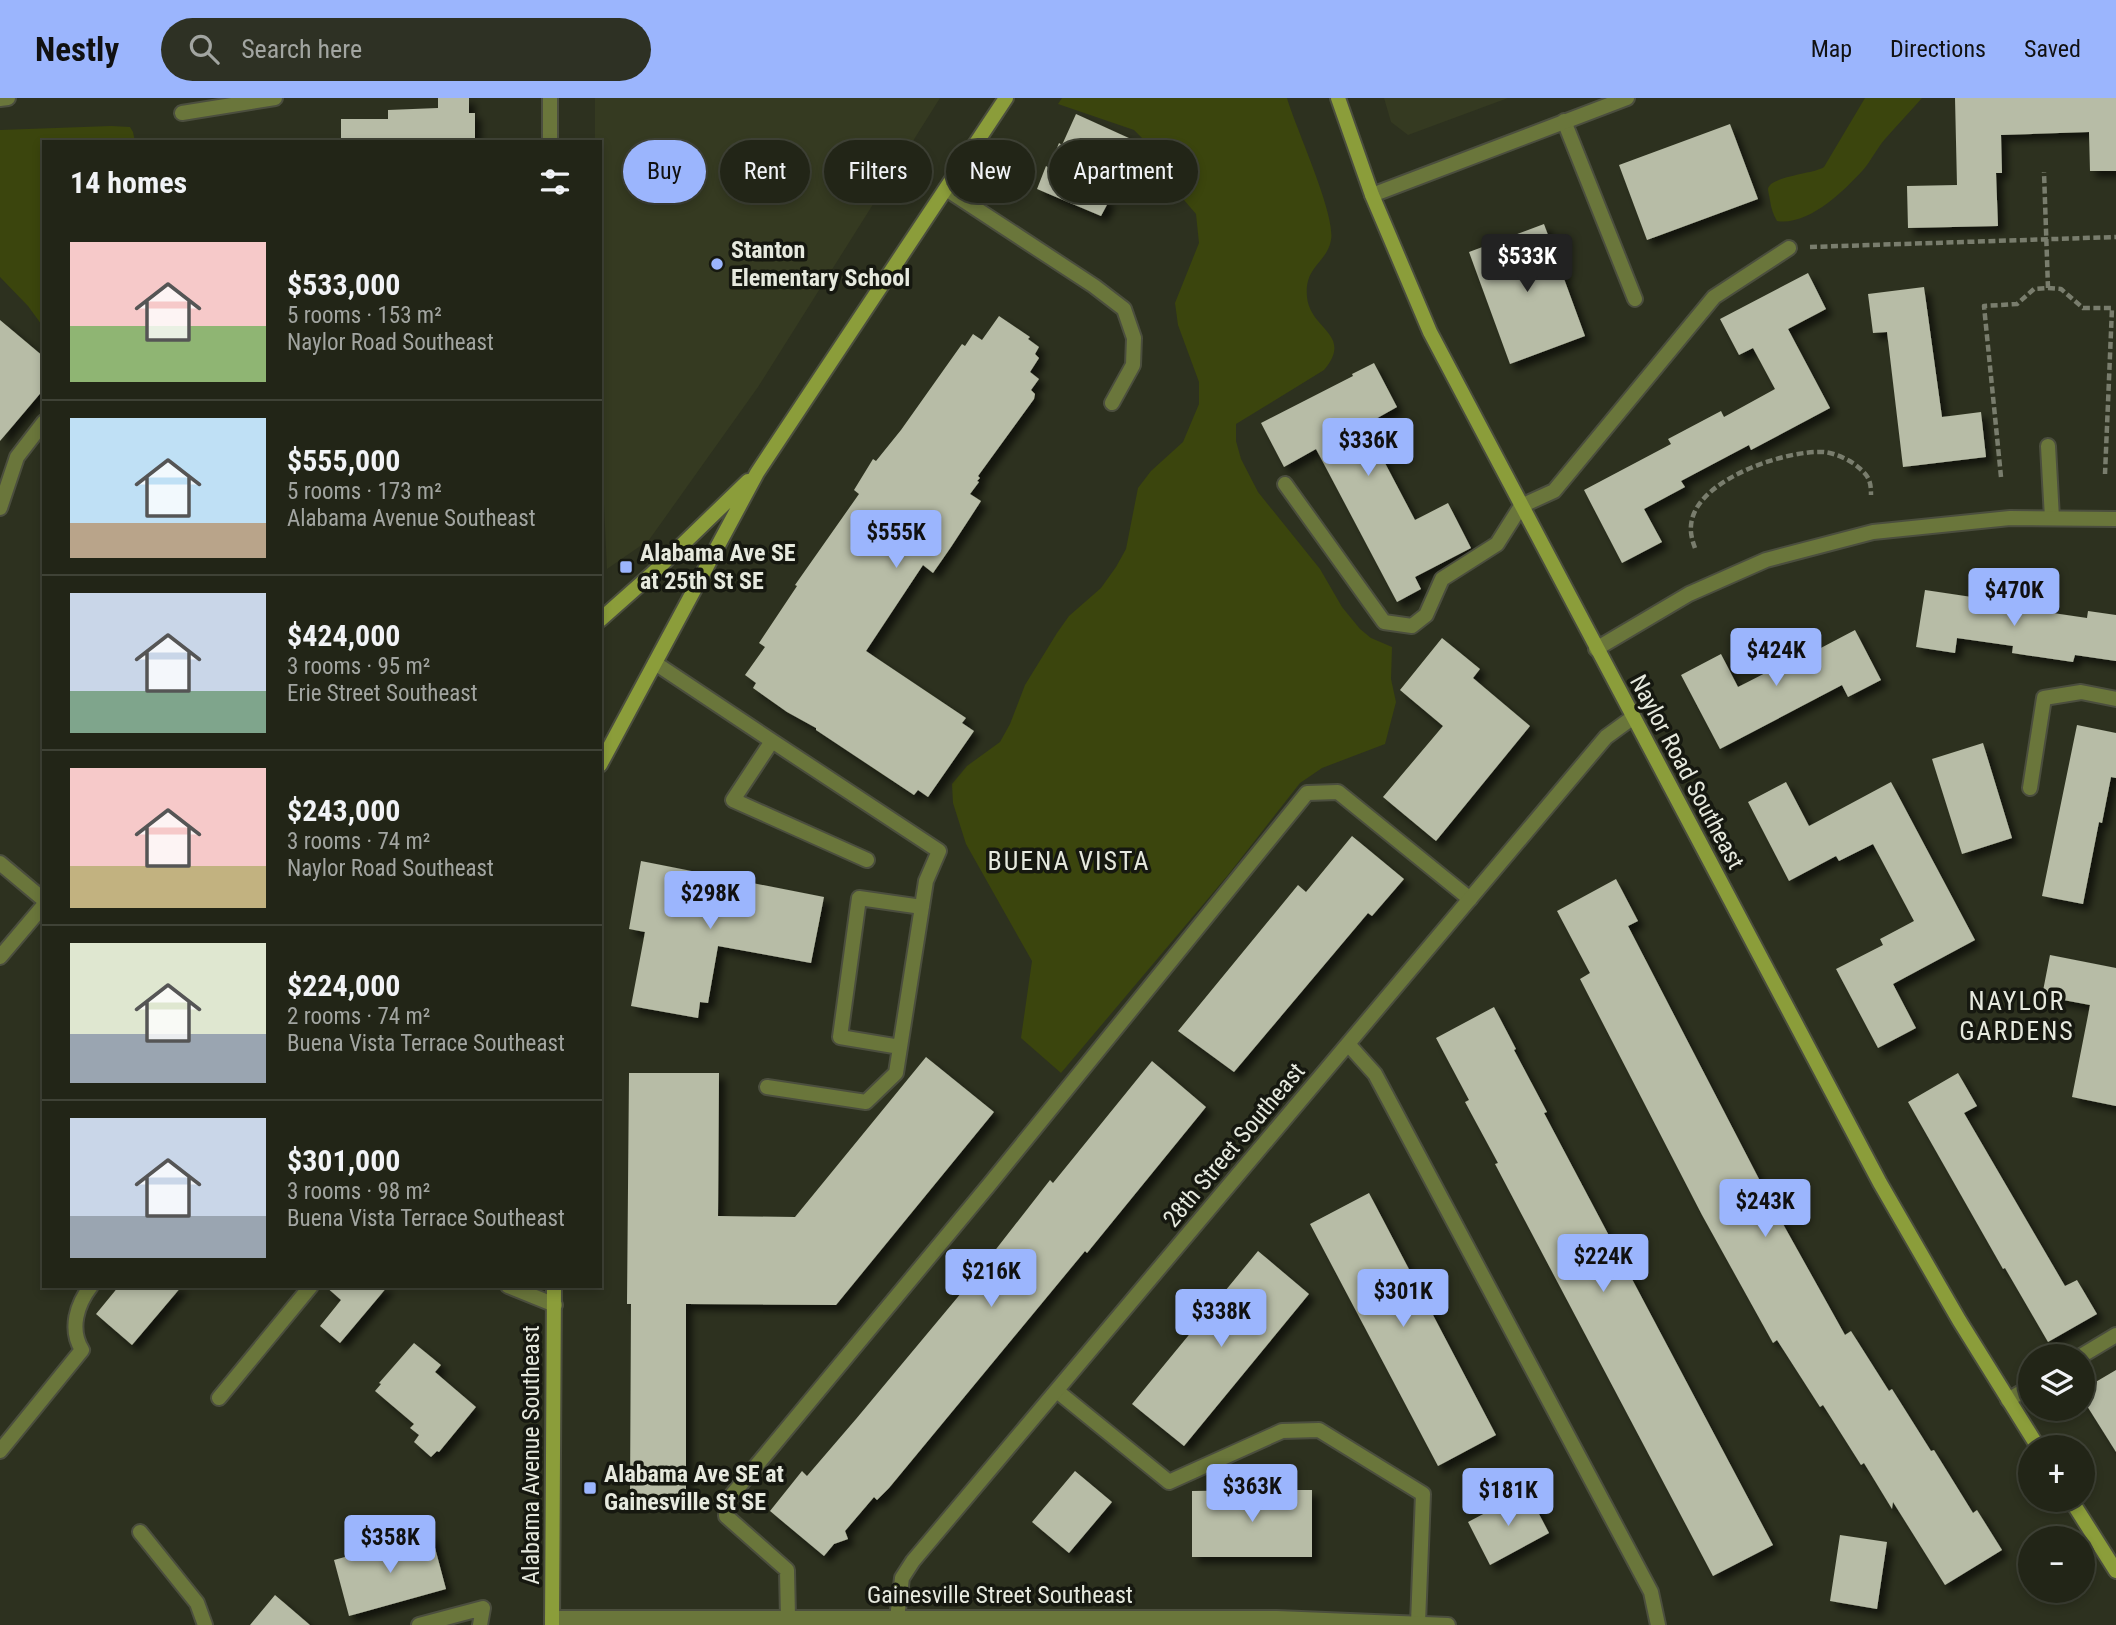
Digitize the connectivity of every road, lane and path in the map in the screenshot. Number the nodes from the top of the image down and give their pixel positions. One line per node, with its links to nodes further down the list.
1 (8, 98): 7 (street)
2 (275, 98): 8 (street)
3 (550, 98): 10 (street)
4 (1006, 98): 11 (main road)
5 (1338, 98): 14 (main road, Naylor Road Southeast)
6 (1626, 98): 9 (street)
7 (0, 99)
8 (182, 113)
9 (1564, 121): 14 (street); 20 (street)
10 (550, 140)
11 (978, 140)
12 (2044, 172): 17 (path)
13 (946, 189): 24 (main road)
14 (1372, 195): 29 (main road, Naylor Road Southeast)
15 (967, 203): 21 (street)
16 (2116, 237): 17 (path)
17 (2046, 239): 18 (path); 19 (path)
18 (1788, 248): 29 (street)
19 (2048, 288): 25 (path); 26 (path)
20 (1635, 299)
21 (1112, 403)
22 (42, 425): 30 (street)
23 (2048, 446): 31 (street)
24 (757, 473): 34 (main road); 36 (main road)
25 (2105, 474)
26 (2001, 477)
27 (1285, 484): 29 (street)
28 (1871, 495): 33 (path)
29 (1521, 506): 35 (main road, Naylor Road Southeast)
30 (0, 508)
31 (2052, 518): 32 (street); 35 (street)
32 (2116, 519)
33 (1695, 548)
34 (602, 618)
35 (1596, 649): 38 (main road, Naylor Road Southeast)
36 (654, 663): 39 (street); 40 (main road)
37 (2116, 699): 41 (street)
38 (1632, 718): 44 (street, 28th Street Southeast); 62 (main road, Naylor Road Southeast)
39 (772, 741): 42 (street); 47 (street)
40 (602, 761)
41 (2030, 788)
42 (867, 860)
43 (0, 863): 45 (street)
44 (1470, 899): 49 (street, 28th Street Southeast); 68 (street)
45 (42, 900)
46 (42, 904): 48 (street)
47 (922, 907): 50 (street); 50 (street)
48 (0, 957)
49 (1348, 1044): 59 (street, 28th Street Southeast); 77 (street)
50 (900, 1048): 51 (street)
51 (767, 1087)
52 (90, 1288): 64 (street)
53 (309, 1288): 61 (street)
54 (513, 1288): 56 (street)
55 (554, 1288): 56 (main road, Alabama Avenue Southeast)
56 (555, 1305): 70 (main road, Alabama Avenue Southeast)
57 (2116, 1335): 58 (street)
58 (2095, 1348)
59 (1057, 1391): 69 (street, 28th Street Southeast); 72 (street)
60 (2018, 1394): 62 (street)
61 (219, 1398)
62 (2008, 1400): 63 (main road, Naylor Road Southeast)
63 (2030, 1435)
64 (0, 1451)
65 (2079, 1512): 67 (main road)
66 (140, 1532): 73 (street)
67 (2116, 1571)
68 (788, 1618): 69 (street, Gainesville Street Southeast); 70 (street, Gainesville Street Southeast)
69 (897, 1618): 71 (street, Gainesville Street Southeast)
70 (552, 1621)
71 (1013, 1621): 72 (street, Gainesville Street Southeast)
72 (1418, 1623): 76 (street, Gainesville Street Southeast)
73 (205, 1625)
74 (419, 1625): 75 (street)
75 (480, 1625)
76 (1448, 1625)
77 (1658, 1625)

